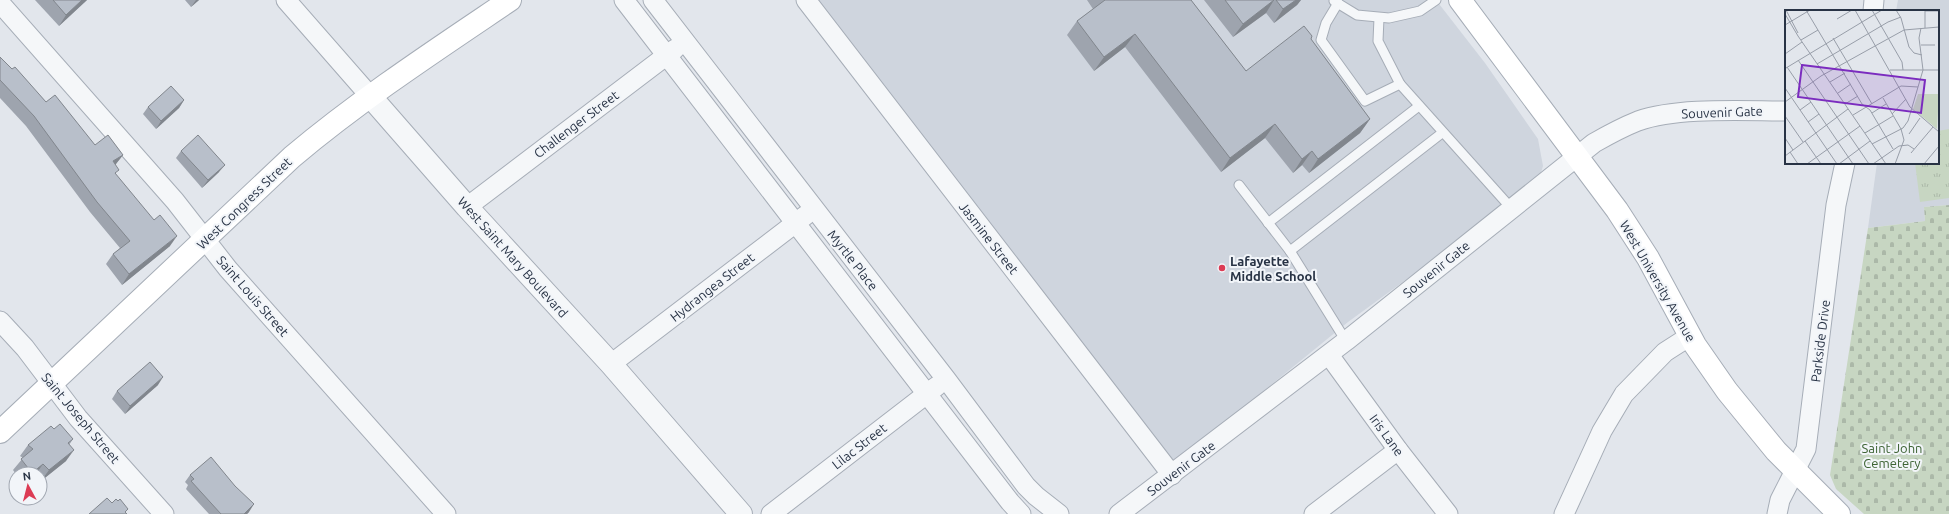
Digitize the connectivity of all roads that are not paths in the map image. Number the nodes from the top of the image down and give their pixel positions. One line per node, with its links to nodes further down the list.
1 (286, 0): 16 (street, West Saint Mary Boulevard)
2 (510, 0): 16 (main road, West Congress Street)
3 (624, 0): 14 (street, Myrtle Place)
4 (653, 0): 13 (street, Myrtle Place)
5 (806, 0): 41 (street, Jasmine Street)
6 (1436, 0): 12 (lane)
7 (1460, 0): 20 (main road, West University Avenue)
8 (1874, 0): 11 (street)
9 (1336, 2): 12 (lane); 15 (lane)
10 (0, 3): 28 (street, Saint Louis Street)
11 (1872, 10)
12 (1379, 18): 15 (lane)
13 (685, 41): 14 (street, Challenger Street); 24 (street, Myrtle Place)
14 (666, 56): 23 (street, Challenger Street); 26 (street, Myrtle Place)
15 (1400, 84): 17 (lane)
16 (370, 96): 23 (street, West Saint Mary Boulevard); 28 (main road, West Congress Street)
17 (1419, 106): 19 (lane); 27 (lane)
18 (1785, 111): 20 (street, Souvenir Gate)
19 (1442, 133): 25 (lane); 29 (lane)
20 (1578, 156): 25 (street, Souvenir Gate); 31 (main road, West University Avenue)
21 (1845, 164): 40 (street, Parkside Drive)
22 (1239, 185): 27 (lane)
23 (467, 207): 34 (street, West Saint Mary Boulevard)
24 (813, 209): 26 (street, Hydrangea Street); 35 (street, Myrtle Place)
25 (1512, 209): 32 (street, Souvenir Gate)
26 (795, 222): 34 (street, Hydrangea Street); 37 (street, Myrtle Place)
27 (1268, 224): 29 (lane)
28 (206, 240): 36 (main road, West Congress Street); 43 (street, Saint Louis Street)
29 (1290, 251): 32 (lane)
30 (0, 321): 36 (street, Saint Joseph Street)
31 (1690, 336): 40 (main road, West University Avenue); 51 (street)
32 (1346, 341): 33 (street, Souvenir Gate)
33 (1329, 355): 39 (street, Iris Lane); 41 (street, Souvenir Gate)
34 (612, 364): 44 (street, West Saint Mary Boulevard)
35 (946, 379): 37 (street, Lilac Street); 47 (street, Myrtle Place)
36 (52, 384): 38 (main road, West Congress Street); 42 (street, Saint Joseph Street)
37 (928, 393): 45 (street, Lilac Street); 46 (street, Myrtle Place)
38 (0, 432)
39 (1398, 450): 49 (street); 50 (street, Iris Lane)
40 (1795, 471): 52 (street, Parkside Drive); 53 (main road, West University Avenue)
41 (1172, 475): 48 (street, Souvenir Gate)
42 (164, 514)
43 (446, 514)
44 (741, 514)
45 (771, 514)
46 (1021, 514)
47 (1059, 514)
48 (1120, 514)
49 (1314, 514)
50 (1448, 514)
51 (1564, 514)
52 (1777, 514)
53 (1840, 514)

